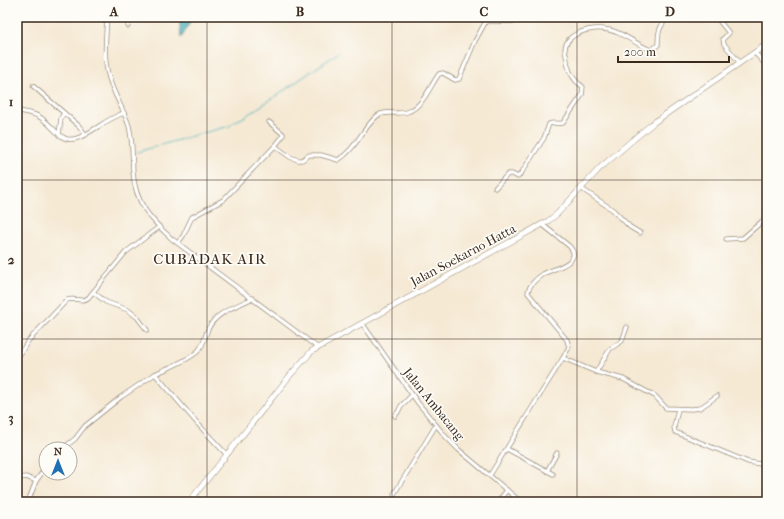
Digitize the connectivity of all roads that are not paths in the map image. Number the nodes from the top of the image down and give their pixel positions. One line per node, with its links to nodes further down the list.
1 (108, 17): 14 (street)
2 (128, 17): 6 (street)
3 (527, 17): 18 (street)
4 (668, 17): 19 (street)
5 (716, 17): 9 (street)
6 (128, 26)
7 (767, 44): 8 (street, Jalan Soekarno Hatta)
8 (755, 53): 9 (street, Jalan Soekarno Hatta); 10 (street)
9 (740, 63): 20 (street, Jalan Soekarno Hatta)
10 (767, 66)
11 (33, 86): 13 (street)
12 (17, 110): 16 (street)
13 (64, 112): 16 (street); 17 (street)
14 (124, 113): 17 (street); 23 (street)
15 (269, 122): 18 (street)
16 (59, 135): 17 (street)
17 (86, 135)
18 (275, 146): 26 (street)
19 (495, 188)
20 (582, 189): 22 (street, Jalan Soekarno Hatta); 24 (street)
21 (767, 217): 25 (street)
22 (543, 225): 29 (street, Jalan Soekarno Hatta); 33 (street)
23 (159, 227): 26 (street); 27 (street)
24 (640, 233)
25 (726, 239)
26 (178, 243): 28 (street)
27 (93, 292): 31 (street); 34 (street)
28 (253, 298): 32 (street); 36 (street)
29 (362, 323): 32 (street, Jalan Soekarno Hatta); 37 (street, Jalan Ambacang)
30 (627, 327): 35 (street)
31 (147, 330)
32 (317, 347): 45 (street, Jalan Soekarno Hatta)
33 (563, 358): 35 (street); 43 (street)
34 (17, 359)
35 (596, 372): 39 (street)
36 (154, 374): 42 (street); 45 (street)
37 (412, 395): 40 (street); 41 (street, Jalan Ambacang)
38 (717, 396): 39 (street)
39 (678, 409): 46 (street)
40 (395, 416)
41 (436, 425): 49 (street, Jalan Ambacang); 54 (street)
42 (72, 441)
43 (507, 449): 47 (street); 49 (street)
44 (557, 453): 47 (street)
45 (227, 455): 56 (street, Jalan Soekarno Hatta)
46 (767, 465)
47 (546, 471): 48 (street)
48 (552, 474)
49 (490, 475): 53 (street, Jalan Ambacang)
50 (17, 478): 52 (street)
51 (38, 478): 52 (street)
52 (36, 481): 55 (street)
53 (507, 490): 57 (street); 58 (street, Jalan Ambacang)
54 (394, 494)
55 (28, 502)
56 (190, 502)
57 (498, 502)
58 (521, 502)

